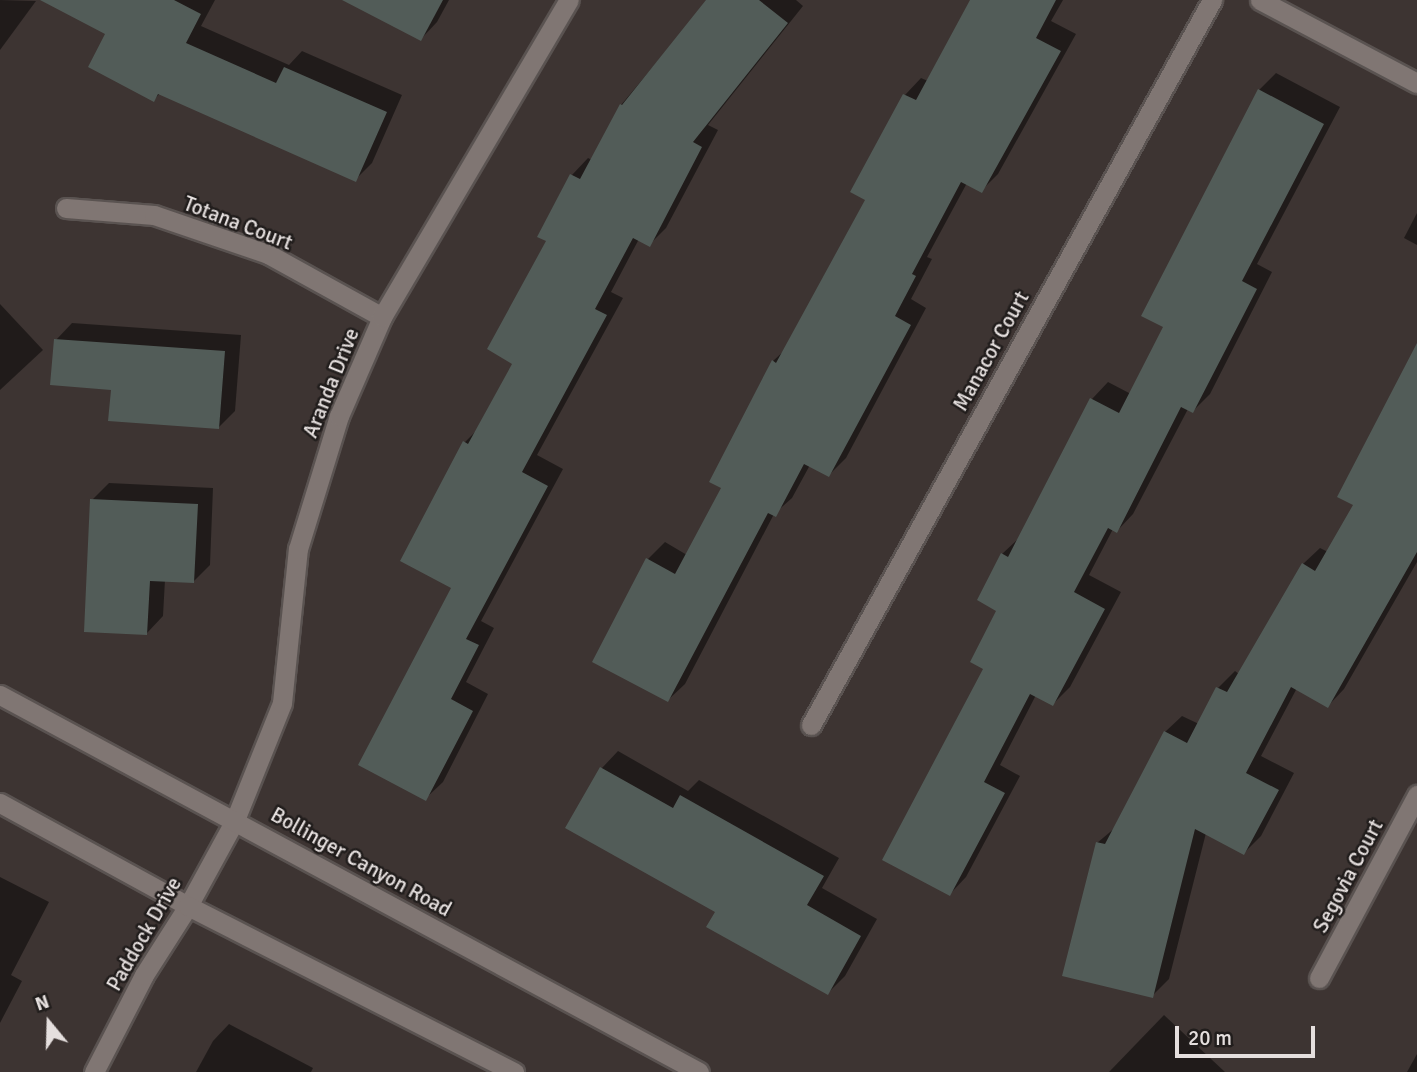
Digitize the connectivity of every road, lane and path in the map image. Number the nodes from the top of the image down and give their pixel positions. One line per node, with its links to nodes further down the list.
1 (569, 0): 6 (street, Aranda Drive)
2 (1212, 0): 8 (street, Manacor Court)
3 (1260, 0): 4 (street)
4 (1417, 83)
5 (66, 208): 6 (street, Totana Court)
6 (382, 317): 11 (street, Aranda Drive)
7 (0, 695): 11 (street, Bollinger Canyon Road)
8 (811, 725)
9 (1417, 795): 13 (street, Segovia Court)
10 (0, 803): 12 (street)
11 (235, 820): 12 (street, Paddock Drive); 16 (street, Bollinger Canyon Road)
12 (188, 906): 14 (street, Paddock Drive); 15 (street)
13 (1319, 978)
14 (94, 1072)
15 (514, 1072)
16 (699, 1072)

